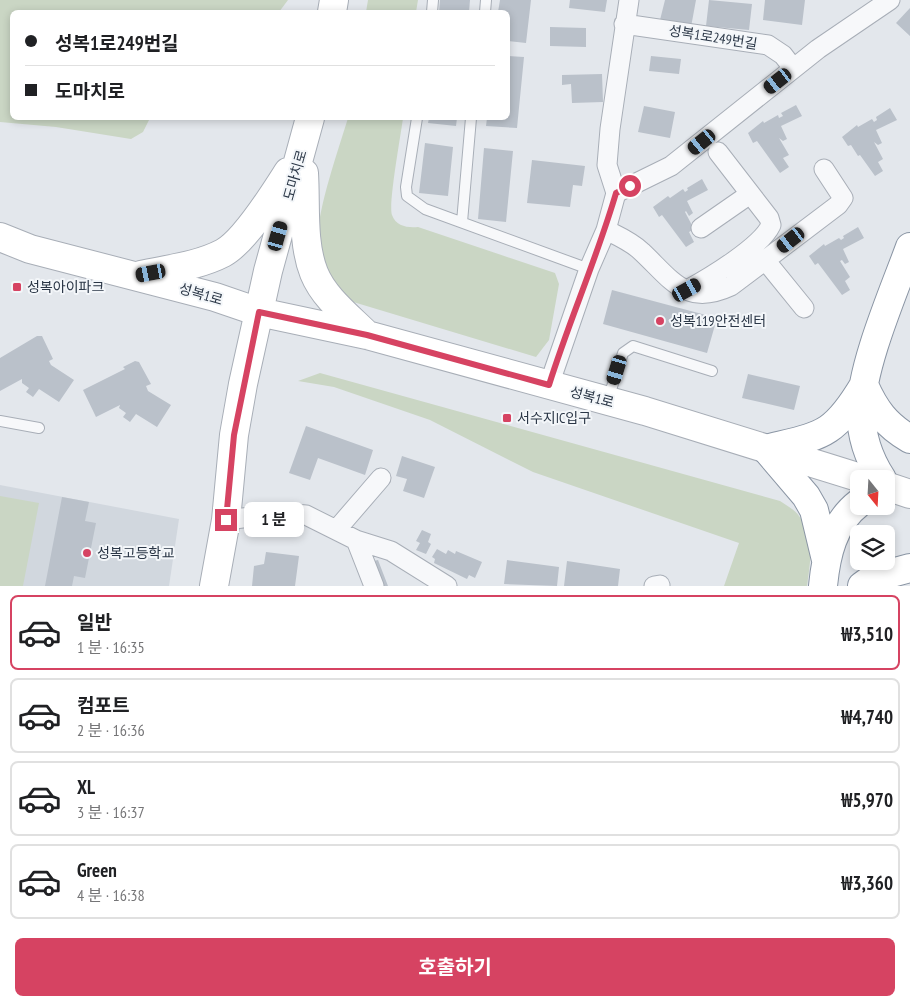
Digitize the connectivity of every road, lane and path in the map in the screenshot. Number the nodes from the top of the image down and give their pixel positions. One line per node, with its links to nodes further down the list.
1 (629, 0): 3 (street)
2 (890, 0): 4 (street)
3 (624, 24): 4 (street, 성복1로249번길); 11 (street)
4 (793, 68): 11 (street)
5 (310, 120): 8 (main road, 도마치로)
6 (417, 120): 13 (lane)
7 (471, 120): 13 (lane)
8 (303, 150): 20 (main road); 23 (main road, 도마치로); 24 (main road)
9 (718, 152): 12 (street)
10 (824, 169): 18 (street)
11 (616, 193): 15 (street)
12 (750, 194): 14 (street); 21 (street)
13 (462, 222): 19 (lane)
14 (701, 228)
15 (606, 230): 19 (street); 21 (street)
16 (0, 237): 20 (main road, 성복1로)
17 (910, 247): 27 (main road)
18 (765, 260): 21 (street); 22 (street)
19 (589, 269): 26 (street)
20 (135, 276): 23 (main road, 성복1로)
21 (687, 290)
22 (804, 308)
23 (259, 312): 24 (main road, 성복1로); 37 (main road, 도마치로)
24 (367, 335): 26 (main road, 성복1로)
25 (712, 370): 28 (lane)
26 (549, 385): 28 (main road, 성복1로)
27 (864, 386): 31 (main road); 32 (main road); 33 (main road)
28 (607, 402): 32 (main road, 성복1로)
29 (0, 421): 30 (lane)
30 (39, 428)
31 (910, 439)
32 (766, 449): 34 (main road, 성복1로); 41 (main road)
33 (878, 470)
34 (850, 474)
35 (381, 478): 38 (street)
36 (850, 510): 41 (main road)
37 (226, 520): 38 (street); 42 (main road, 도마치로)
38 (336, 529): 39 (street)
39 (356, 540): 43 (street); 44 (street)
40 (910, 568): 45 (main road)
41 (824, 573)
42 (214, 586)
43 (374, 586)
44 (447, 586)
45 (862, 586)

